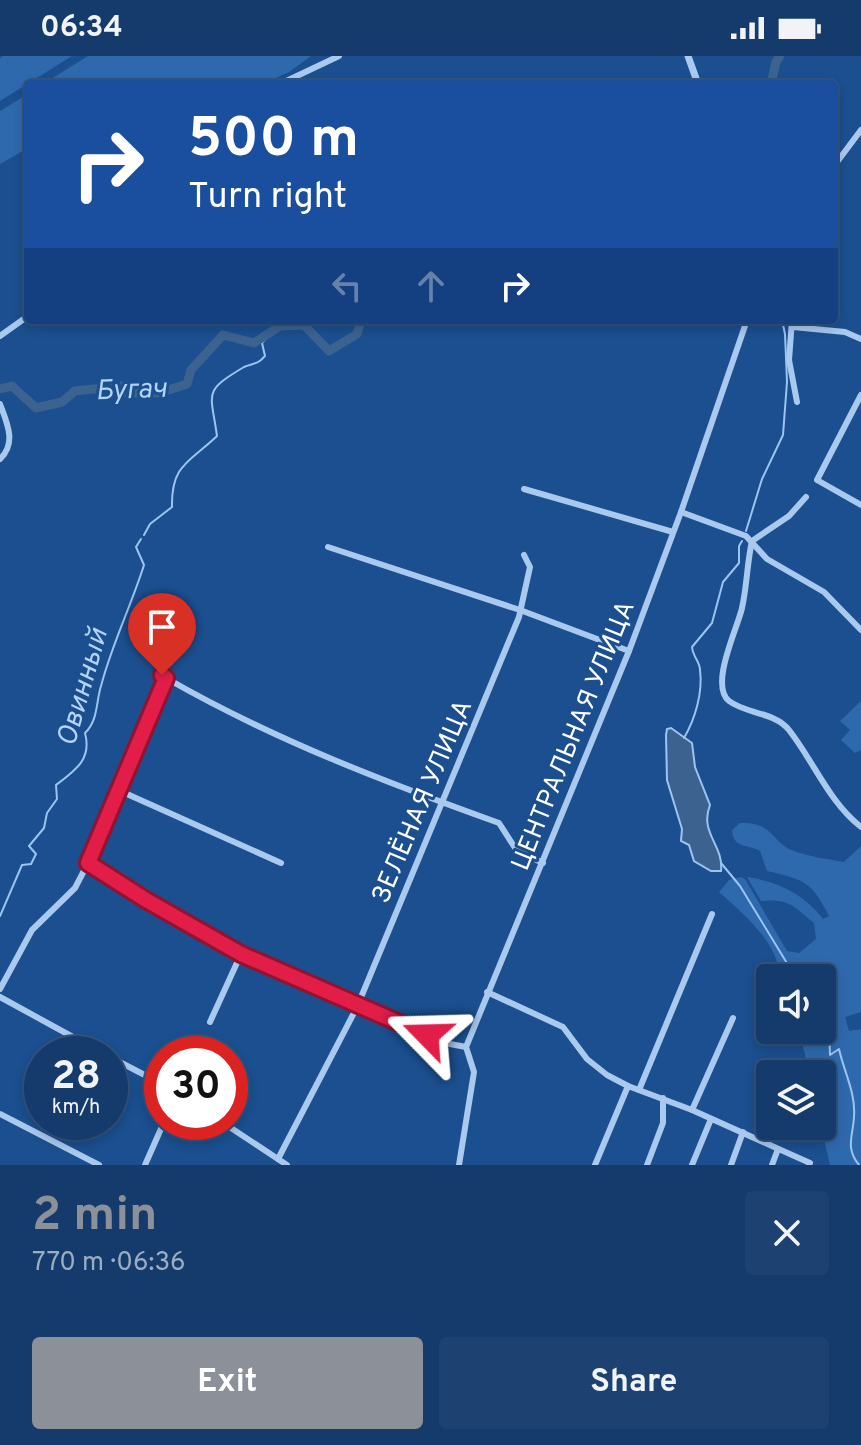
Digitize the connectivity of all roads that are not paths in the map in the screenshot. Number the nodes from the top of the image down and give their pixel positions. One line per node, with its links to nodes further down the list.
1 (339, 56): 3 (street)
2 (688, 56): 4 (street)
3 (288, 80)
4 (697, 80)
5 (861, 130): 6 (street)
6 (838, 161)
7 (24, 319): 10 (street)
8 (746, 324): 21 (street, ЦЕНТРАЛЬНАЯ УЛИЦА)
9 (793, 324): 11 (street); 13 (street)
10 (0, 336)
11 (861, 339)
12 (861, 395): 15 (street)
13 (797, 402)
14 (0, 404): 17 (street)
15 (852, 415): 16 (street); 20 (street)
16 (861, 419)
17 (0, 459)
18 (524, 489): 22 (street)
19 (806, 497): 23 (street)
20 (861, 505)
21 (681, 512): 22 (street, ЦЕНТРАЛЬНАЯ УЛИЦА); 23 (street)
22 (673, 532): 29 (street, ЦЕНТРАЛЬНАЯ УЛИЦА)
23 (752, 541): 27 (street); 33 (street)
24 (328, 547): 26 (street)
25 (524, 555): 26 (street, ЗЕЛЁНАЯ УЛИЦА)
26 (520, 610): 29 (street); 32 (street, ЗЕЛЁНАЯ УЛИЦА)
27 (861, 630)
28 (149, 642): 30 (street)
29 (629, 651): 36 (street, ЦЕНТРАЛЬНАЯ УЛИЦА)
30 (166, 678): 31 (street); 32 (street)
31 (118, 790): 34 (street); 35 (street)
32 (443, 803): 36 (street); 42 (street, ЗЕЛЁНАЯ УЛИЦА)
33 (861, 827)
34 (88, 863): 38 (street); 39 (street)
35 (281, 863)
36 (543, 863): 40 (street, ЦЕНТРАЛЬНАЯ УЛИЦА)
37 (712, 914): 48 (street)
38 (241, 954): 42 (street); 44 (street)
39 (0, 989)
40 (487, 992): 46 (street, ЦЕНТРАЛЬНАЯ УЛИЦА); 47 (street)
41 (0, 997): 45 (street)
42 (357, 1007): 46 (street); 57 (street, ЗЕЛЁНАЯ УЛИЦА)
43 (733, 1018): 50 (street)
44 (210, 1022)
45 (71, 1036)
46 (466, 1047): 61 (street, ЦЕНТРАЛЬНАЯ УЛИЦА)
47 (628, 1086): 48 (street); 62 (street)
48 (639, 1090): 49 (street)
49 (663, 1098): 50 (street); 63 (street)
50 (692, 1110): 52 (street)
51 (0, 1114): 58 (street)
52 (711, 1119): 53 (street); 64 (street)
53 (743, 1132): 56 (street); 65 (street)
54 (248, 1139): 57 (street)
55 (156, 1140): 59 (street)
56 (778, 1149): 66 (street); 67 (street)
57 (278, 1159): 60 (street)
58 (99, 1165)
59 (145, 1165)
60 (287, 1165)
61 (459, 1165)
62 (595, 1165)
63 (647, 1165)
64 (692, 1165)
65 (731, 1165)
66 (772, 1165)
67 (809, 1165)

